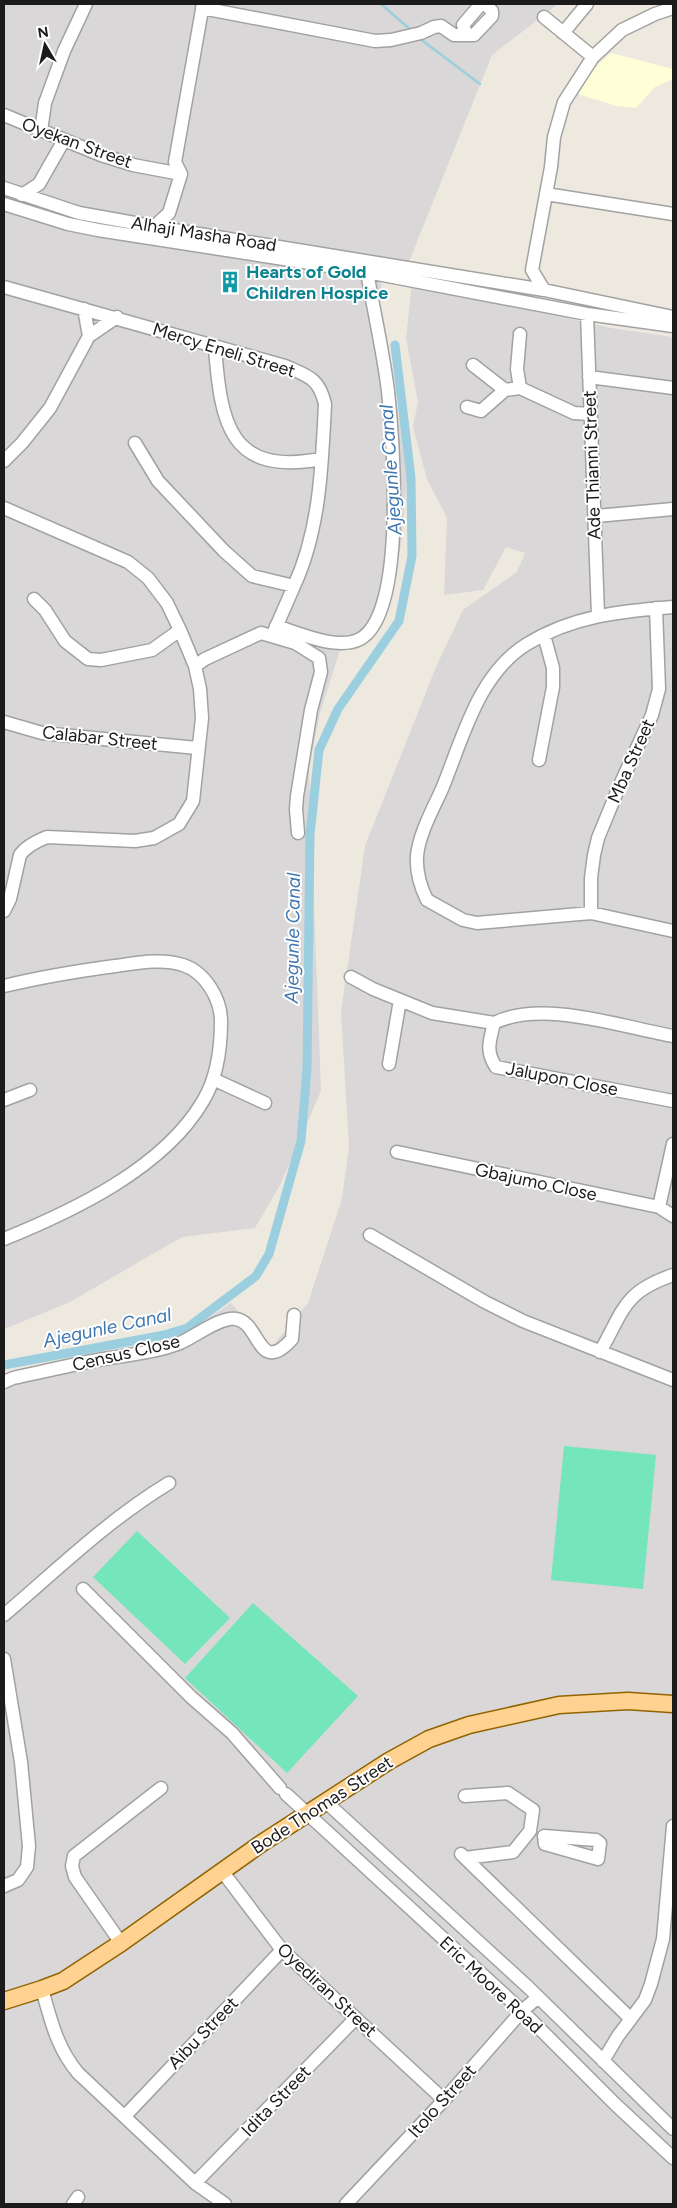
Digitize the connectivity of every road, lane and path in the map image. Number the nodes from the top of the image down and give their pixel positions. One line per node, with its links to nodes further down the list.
1 (86, 4): 10 (street)
2 (587, 4): 7 (street)
3 (202, 6): 6 (street); 12 (street)
4 (673, 8): 8 (street)
5 (544, 17): 7 (street)
6 (466, 33)
7 (563, 33): 8 (street)
8 (593, 57): 15 (street)
9 (4, 115): 10 (street, Oyekan Street)
10 (41, 131): 11 (street, Oyekan Street)
11 (64, 140): 12 (street, Oyekan Street); 13 (street)
12 (180, 174): 19 (street)
13 (40, 184): 16 (street); 17 (street)
14 (4, 188): 16 (street, Alhaji Masha Road)
15 (546, 194): 20 (street); 24 (street)
16 (22, 195): 17 (street, Alhaji Masha Road)
17 (50, 204): 21 (street, Alhaji Masha Road)
18 (4, 205): 23 (street, Alhaji Masha Road)
19 (169, 212): 21 (street); 22 (street)
20 (673, 214)
21 (154, 227): 22 (street, Alhaji Masha Road)
22 (179, 231): 23 (street, Alhaji Masha Road)
23 (372, 269): 25 (street, Alhaji Masha Road); 59 (street)
24 (532, 270): 26 (street); 28 (street)
25 (418, 275): 26 (street, Alhaji Masha Road); 30 (street, Alhaji Masha Road)
26 (515, 285): 28 (street, Alhaji Masha Road)
27 (4, 287): 29 (street, Mercy Eneli Street)
28 (544, 290): 33 (street, Alhaji Masha Road)
29 (84, 309): 32 (street, Mercy Eneli Street); 36 (street)
30 (587, 314): 33 (street, Alhaji Masha Road); 39 (street, Ade Thianni Street)
31 (673, 316): 33 (street)
32 (117, 317): 36 (street); 37 (street, Mercy Eneli Street)
33 (657, 320): 34 (street)
34 (673, 328)
35 (520, 334): 40 (street)
36 (89, 336): 47 (street)
37 (216, 348): 46 (street, Mercy Eneli Street); 46 (street)
38 (473, 365): 42 (street)
39 (589, 377): 41 (street); 44 (street, Ade Thianni Street)
40 (520, 388): 42 (street); 44 (street)
41 (673, 388)
42 (505, 390): 43 (street)
43 (467, 407)
44 (590, 414): 50 (street, Ade Thianni Street)
45 (135, 443): 51 (street)
46 (321, 459): 51 (street, Mercy Eneli Street)
47 (4, 461)
48 (4, 508): 56 (street)
49 (673, 509): 50 (street)
50 (596, 516): 55 (street, Ade Thianni Street)
51 (294, 586): 57 (street, Mercy Eneli Street)
52 (34, 599): 56 (street)
53 (673, 607): 54 (street)
54 (656, 608): 55 (street); 67 (street, Mba Street)
55 (598, 615): 58 (street)
56 (180, 630): 61 (street)
57 (274, 631): 59 (street); 60 (street); 61 (street)
58 (544, 634): 64 (street); 67 (street)
59 (332, 643): 60 (street)
60 (318, 658): 65 (street)
61 (195, 666): 63 (street)
62 (4, 722): 63 (street, Calabar Street)
63 (197, 748): 66 (street)
64 (539, 760)
65 (298, 833)
66 (4, 911)
67 (591, 913): 68 (street)
68 (673, 931)
69 (351, 977): 71 (street)
70 (4, 986): 75 (street)
71 (400, 1000): 72 (street); 74 (street)
72 (494, 1023): 73 (street); 78 (street, Jalupon Close)
73 (673, 1036)
74 (389, 1064)
75 (213, 1079): 79 (street); 85 (street)
76 (30, 1090): 77 (street)
77 (4, 1100)
78 (673, 1101)
79 (266, 1103)
80 (673, 1144): 82 (street)
81 (397, 1152): 82 (street, Gbajumo Close)
82 (659, 1207): 83 (street, Gbajumo Close)
83 (673, 1216)
84 (370, 1235): 88 (street)
85 (4, 1238)
86 (673, 1275): 88 (street)
87 (294, 1314): 90 (street, Census Close)
88 (600, 1352): 89 (street)
89 (673, 1380)
90 (4, 1382)
91 (169, 1483): 93 (street)
92 (83, 1589): 99 (street, Eric Moore Road)
93 (4, 1615)
94 (4, 1659): 104 (street)
95 (673, 1704): 98 (main road, Bode Thomas Street)
96 (162, 1788): 106 (street)
97 (466, 1796): 102 (street)
98 (326, 1802): 99 (main road, Bode Thomas Street); 109 (street, Eric Moore Road)
99 (308, 1814): 103 (main road, Bode Thomas Street); 111 (street, Eric Moore Road)
100 (673, 1826): 105 (street)
101 (544, 1836): 102 (street)
102 (513, 1852): 113 (street)
103 (222, 1870): 106 (main road, Bode Thomas Street); 107 (street, Oyediran Street)
104 (4, 1886)
105 (668, 1939): 113 (street)
106 (121, 1943): 108 (main road, Bode Thomas Street)
107 (282, 1950): 112 (street, Oyediran Street); 116 (street, Aibu Street)
108 (42, 1989): 110 (main road, Bode Thomas Street); 116 (street)
109 (537, 1998): 111 (street, Itolo Street); 114 (street, Eric Moore Road)
110 (4, 2001)
111 (522, 2011): 115 (street, Itolo Street); 118 (street, Eric Moore Road)
112 (356, 2018): 115 (street, Oyediran Street); 119 (street, Idita Street)
113 (631, 2020): 114 (street)
114 (603, 2061): 117 (street, Eric Moore Road)
115 (444, 2100): 121 (street, Itolo Street)
116 (125, 2116): 119 (street)
117 (673, 2129)
118 (673, 2158)
119 (196, 2183): 120 (street)
120 (217, 2202)
121 (346, 2204)

